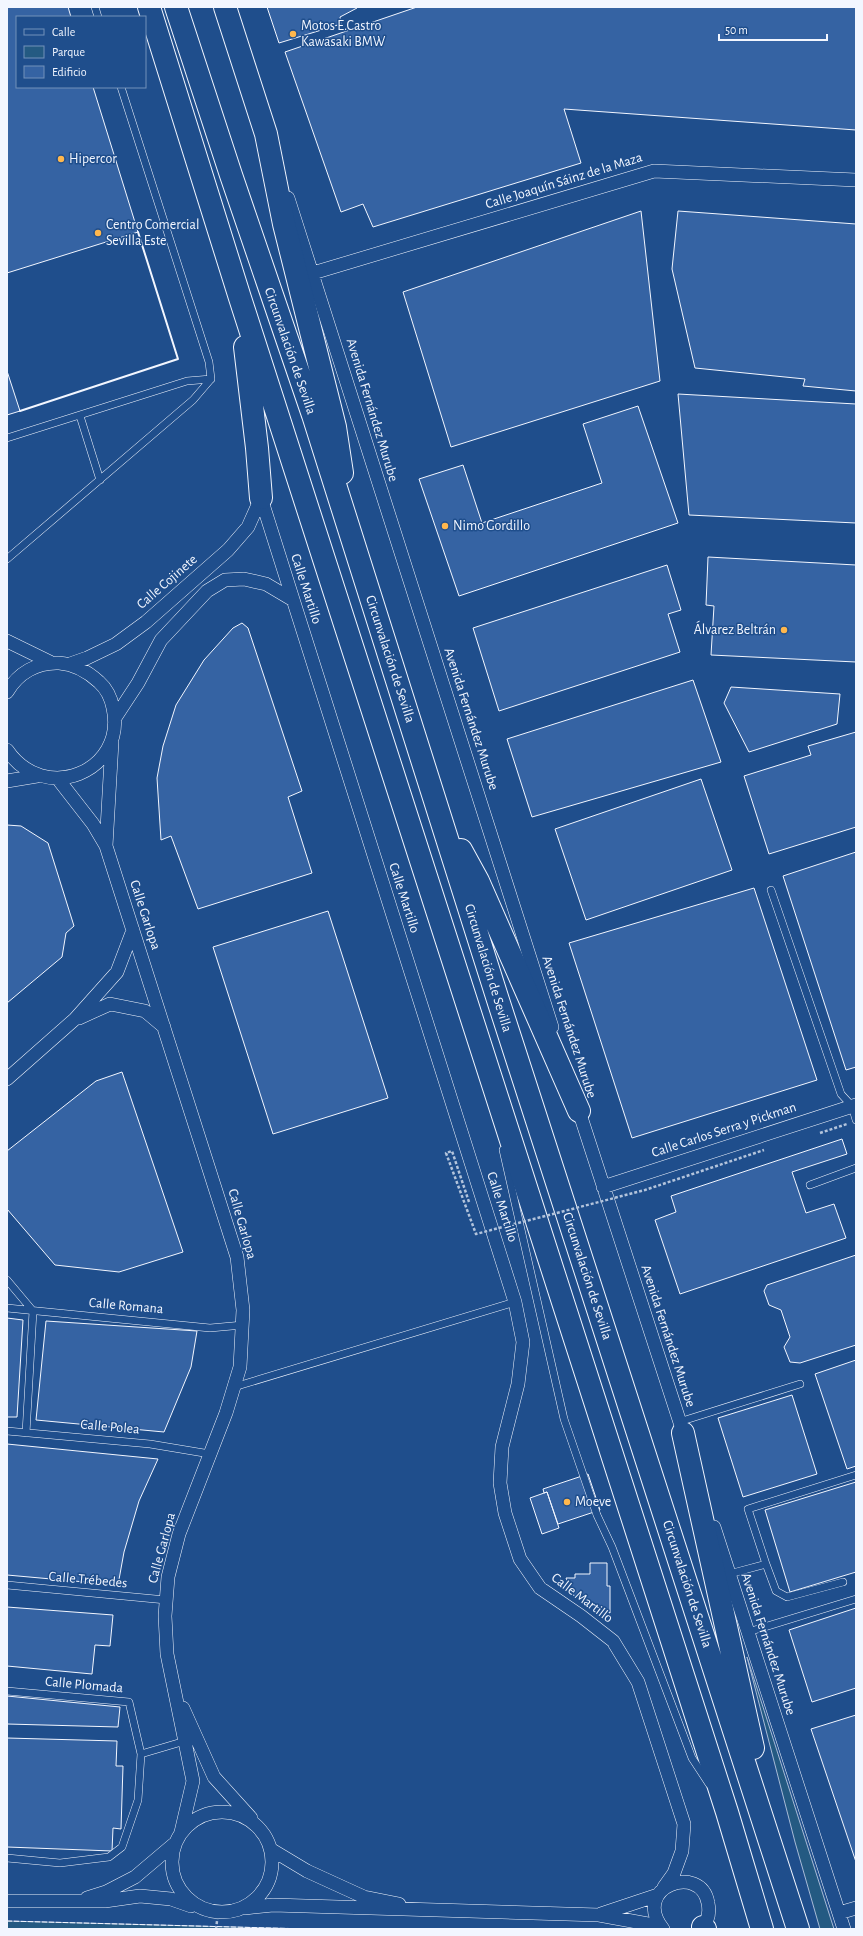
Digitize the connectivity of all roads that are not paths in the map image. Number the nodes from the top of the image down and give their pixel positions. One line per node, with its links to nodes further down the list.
1 (145, 7): 5 (highway)
2 (149, 7): 5 (highway)
3 (176, 7): 16 (highway, Circunvalación de Sevilla)
4 (225, 7): 7 (highway)
5 (162, 50): 10 (highway)
6 (121, 88): 11 (lane)
7 (266, 134): 9 (street, Avenida Fernández Murube); 16 (highway)
8 (856, 180): 9 (street, Calle Joaquín Sáinz de la Maza)
9 (313, 273): 38 (street, Avenida Fernández Murube)
10 (240, 298): 15 (highway); 35 (highway)
11 (211, 379): 12 (lane); 14 (lane)
12 (80, 416): 13 (lane); 14 (lane)
13 (7, 438)
14 (100, 480): 17 (lane)
15 (261, 498): 18 (street, Calle Martillo); 21 (street, Calle Cojinete)
16 (354, 545): 29 (highway, Circunvalación de Sevilla)
17 (7, 559)
18 (293, 600): 23 (street); 46 (street, Calle Martillo)
19 (7, 641): 20 (street)
20 (50, 662): 21 (street); 22 (street)
21 (70, 664): 23 (street)
22 (7, 692)
23 (115, 718): 24 (street)
24 (112, 738): 27 (street); 30 (street, Calle Garlopa)
25 (7, 750): 26 (street)
26 (38, 776): 27 (street); 28 (street)
27 (58, 779): 30 (street, Calle Garlopa)
28 (7, 781)
29 (438, 809): 38 (highway); 74 (highway, Circunvalación de Sevilla)
30 (106, 846): 32 (street, Calle Garlopa)
31 (771, 890): 37 (lane)
32 (133, 930): 33 (street); 34 (street, Calle Garlopa)
33 (75, 1019): 34 (street); 36 (street)
34 (164, 1028): 49 (street, Calle Garlopa)
35 (488, 1073): 40 (lane); 68 (highway)
36 (7, 1079)
37 (854, 1105): 39 (lane); 44 (street, Calle Carlos Serra y Pickman)
38 (579, 1111): 44 (street, Avenida Fernández Murube)
39 (856, 1120)
40 (501, 1135)
41 (502, 1143): 68 (lane)
42 (856, 1168): 43 (lane)
43 (810, 1185)
44 (603, 1187): 52 (street, Avenida Fernández Murube)
45 (7, 1280): 48 (lane)
46 (515, 1302): 51 (lane); 75 (street, Calle Martillo)
47 (7, 1308): 48 (lane, Calle Romana)
48 (33, 1311): 49 (lane, Calle Romana); 54 (lane)
49 (243, 1325): 51 (street, Calle Garlopa)
50 (800, 1384): 52 (lane)
51 (234, 1387): 55 (street, Calle Garlopa)
52 (681, 1427): 58 (street, Avenida Fernández Murube); 74 (highway)
53 (7, 1431): 54 (lane, Calle Polea)
54 (26, 1433): 55 (lane, Calle Polea)
55 (210, 1454): 62 (street, Calle Garlopa)
56 (856, 1475): 57 (lane)
57 (766, 1564): 58 (lane); 59 (lane)
58 (729, 1574): 63 (street, Avenida Fernández Murube)
59 (843, 1582)
60 (7, 1585): 62 (lane, Calle Trébedes)
61 (856, 1599): 63 (lane)
62 (166, 1600): 64 (street, Calle Garlopa)
63 (748, 1632): 82 (street, Avenida Fernández Murube)
64 (174, 1686): 66 (street, Calle Garlopa); 69 (street, Calle Garlopa)
65 (7, 1691): 67 (lane, Calle Plomada)
66 (185, 1741): 67 (lane); 70 (street, Calle Garlopa)
67 (141, 1754): 73 (lane)
68 (727, 1812): 86 (highway)
69 (254, 1823): 70 (street); 72 (street)
70 (181, 1832): 71 (street)
71 (174, 1844): 77 (street); 80 (street)
72 (272, 1850): 78 (street); 81 (street)
73 (7, 1858)
74 (783, 1882): 87 (highway, Circunvalación de Sevilla)
75 (661, 1891): 83 (street); 84 (street); 85 (street)
76 (7, 1901): 77 (street)
77 (76, 1902): 80 (street)
78 (245, 1908): 80 (street); 81 (street)
79 (856, 1908): 82 (street)
80 (200, 1909)
81 (439, 1911): 83 (street)
82 (839, 1913): 88 (street, Avenida Fernández Murube)
83 (599, 1915): 85 (street)
84 (703, 1928)
85 (662, 1929)
86 (762, 1929)
87 (798, 1929)
88 (844, 1929)

